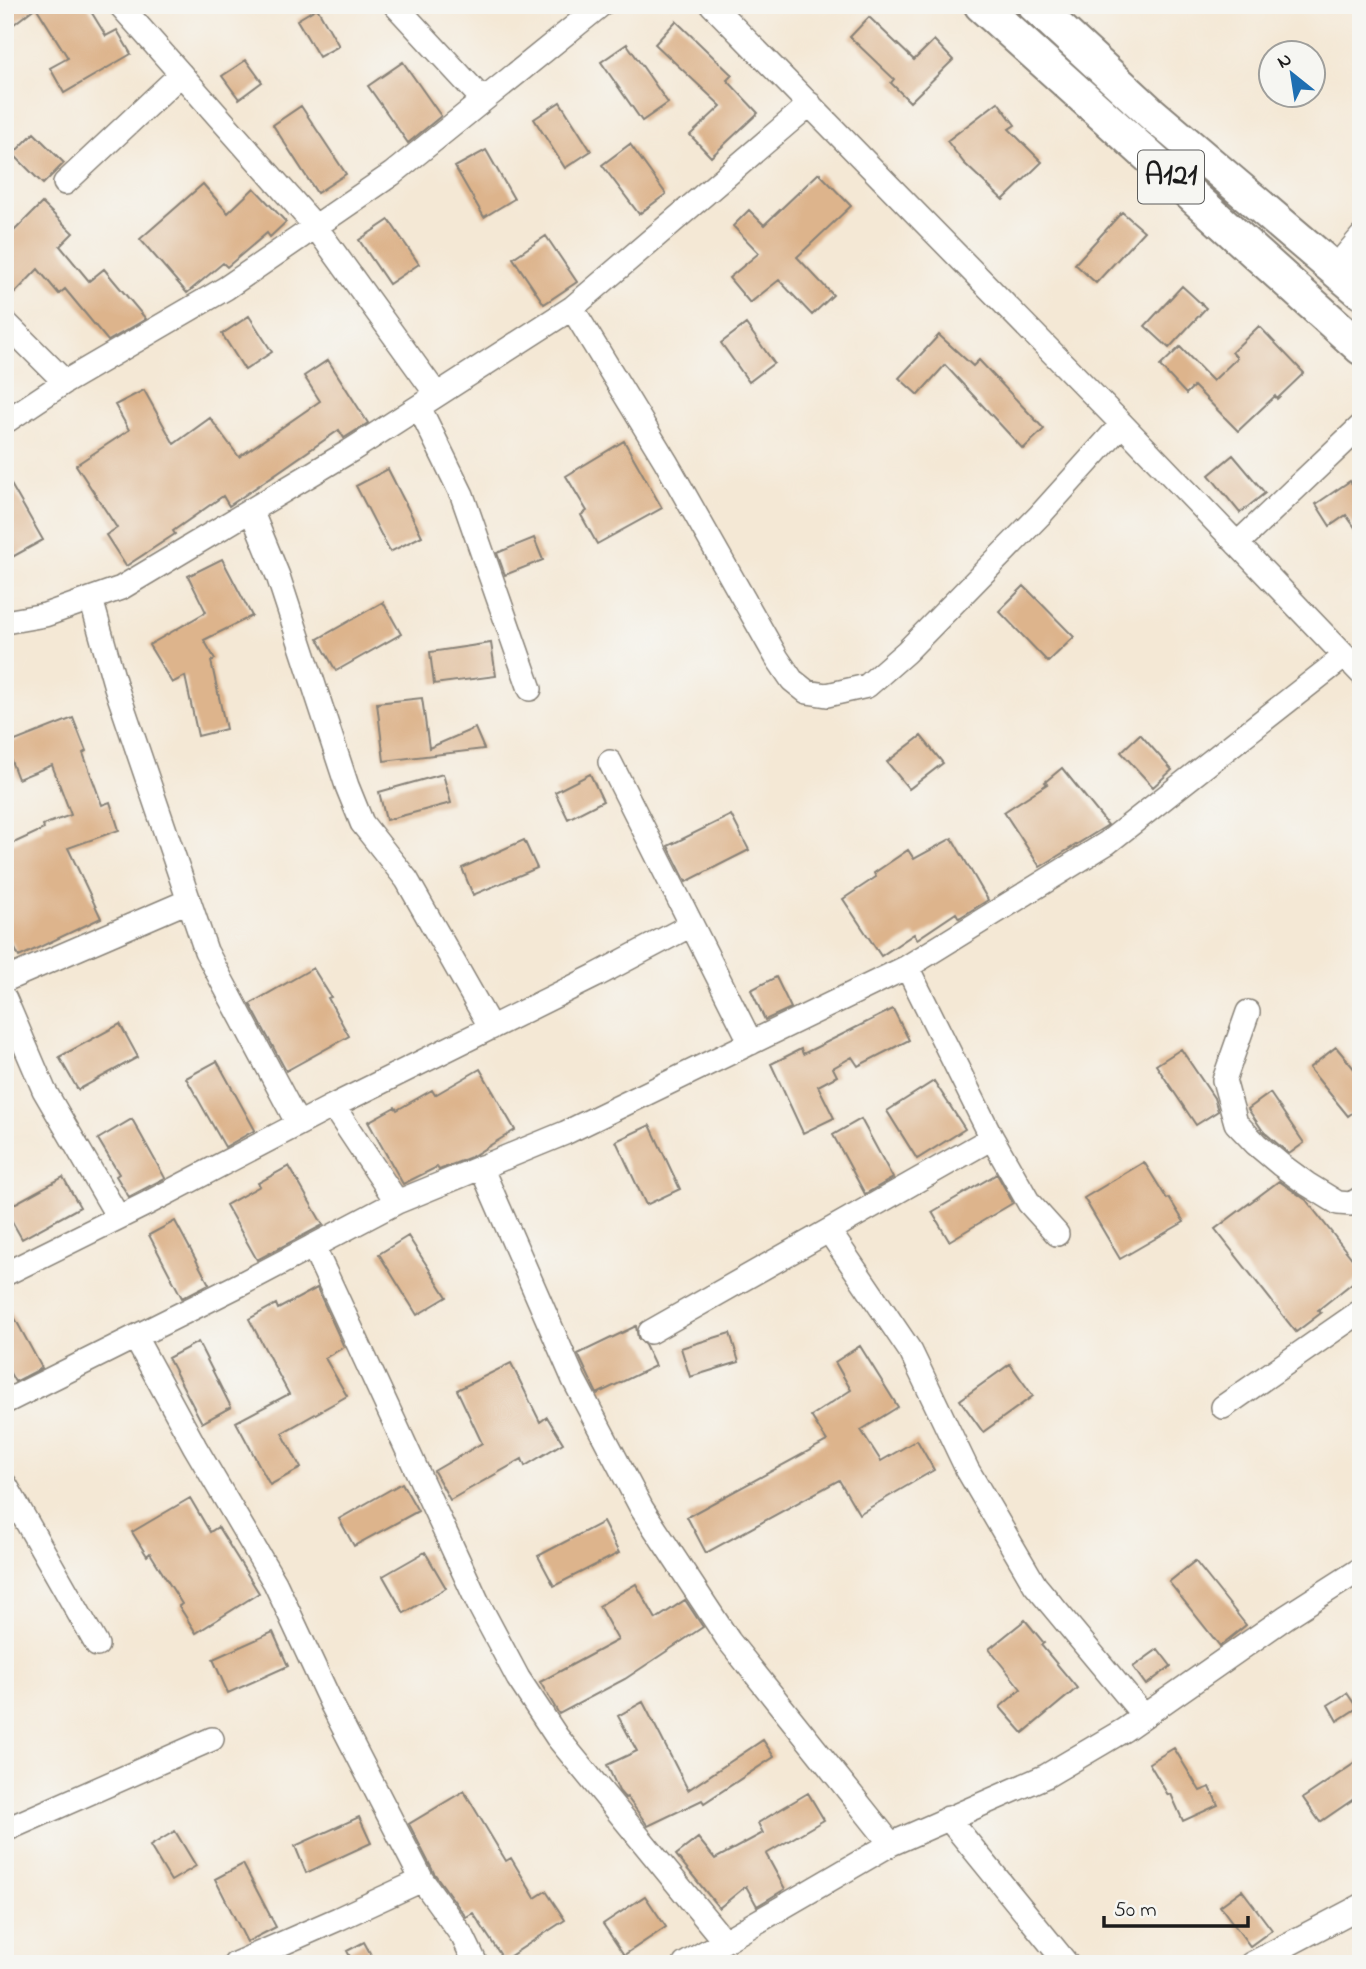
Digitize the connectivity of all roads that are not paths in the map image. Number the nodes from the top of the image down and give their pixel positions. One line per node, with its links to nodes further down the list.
1 (120, 5): 7 (street)
2 (394, 5): 8 (street)
3 (601, 5): 8 (street)
4 (712, 5): 9 (street)
5 (981, 5): 17 (highway, A121)
6 (1034, 5): 13 (highway, A121)
7 (181, 74): 10 (street); 11 (street)
8 (483, 100): 11 (street)
9 (810, 104): 15 (street); 21 (street)
10 (65, 183)
11 (315, 226): 18 (street); 19 (street)
12 (1361, 237): 13 (street)
13 (1335, 268): 14 (highway, A121)
14 (1361, 292)
15 (572, 308): 19 (street); 21 (street)
16 (5, 321): 18 (street)
17 (1361, 348)
18 (65, 382): 20 (street)
19 (428, 401): 23 (street); 29 (street)
20 (8, 420)
21 (1122, 424): 24 (street)
22 (1361, 426): 24 (street)
23 (251, 510): 25 (street); 37 (street)
24 (1237, 544): 27 (street)
25 (91, 599): 26 (street); 31 (street)
26 (5, 622)
27 (1345, 656): 28 (street); 33 (street)
28 (1361, 673)
29 (530, 690)
30 (610, 762): 32 (street)
31 (188, 901): 34 (street); 40 (street)
32 (691, 925): 37 (street); 38 (street)
33 (907, 967): 38 (street); 41 (street)
34 (5, 980)
35 (5, 999): 45 (street)
36 (1248, 1012): 44 (street)
37 (491, 1028): 39 (street)
38 (751, 1043): 42 (street)
39 (333, 1105): 40 (street); 43 (street)
40 (298, 1124): 45 (street)
41 (992, 1138): 46 (street); 47 (street)
42 (481, 1167): 43 (street); 62 (street)
43 (397, 1202): 48 (street)
44 (1358, 1206)
45 (118, 1217): 49 (street)
46 (829, 1231): 51 (street); 58 (street)
47 (1057, 1234)
48 (313, 1246): 52 (street); 65 (street)
49 (5, 1274)
50 (1361, 1311): 54 (street)
51 (650, 1332)
52 (135, 1337): 53 (street); 63 (street)
53 (5, 1402)
54 (1223, 1407)
55 (5, 1484): 57 (street)
56 (1361, 1569): 58 (street)
57 (97, 1645)
58 (1144, 1716): 60 (street)
59 (212, 1739): 61 (street)
60 (948, 1818): 62 (street); 69 (street)
61 (5, 1830)
62 (891, 1844): 65 (street)
63 (422, 1880): 66 (street); 67 (street)
64 (1361, 1906): 70 (street)
65 (724, 1941): 68 (street)
66 (235, 1964)
67 (476, 1964)
68 (685, 1964)
69 (1067, 1964)
70 (1251, 1964)

